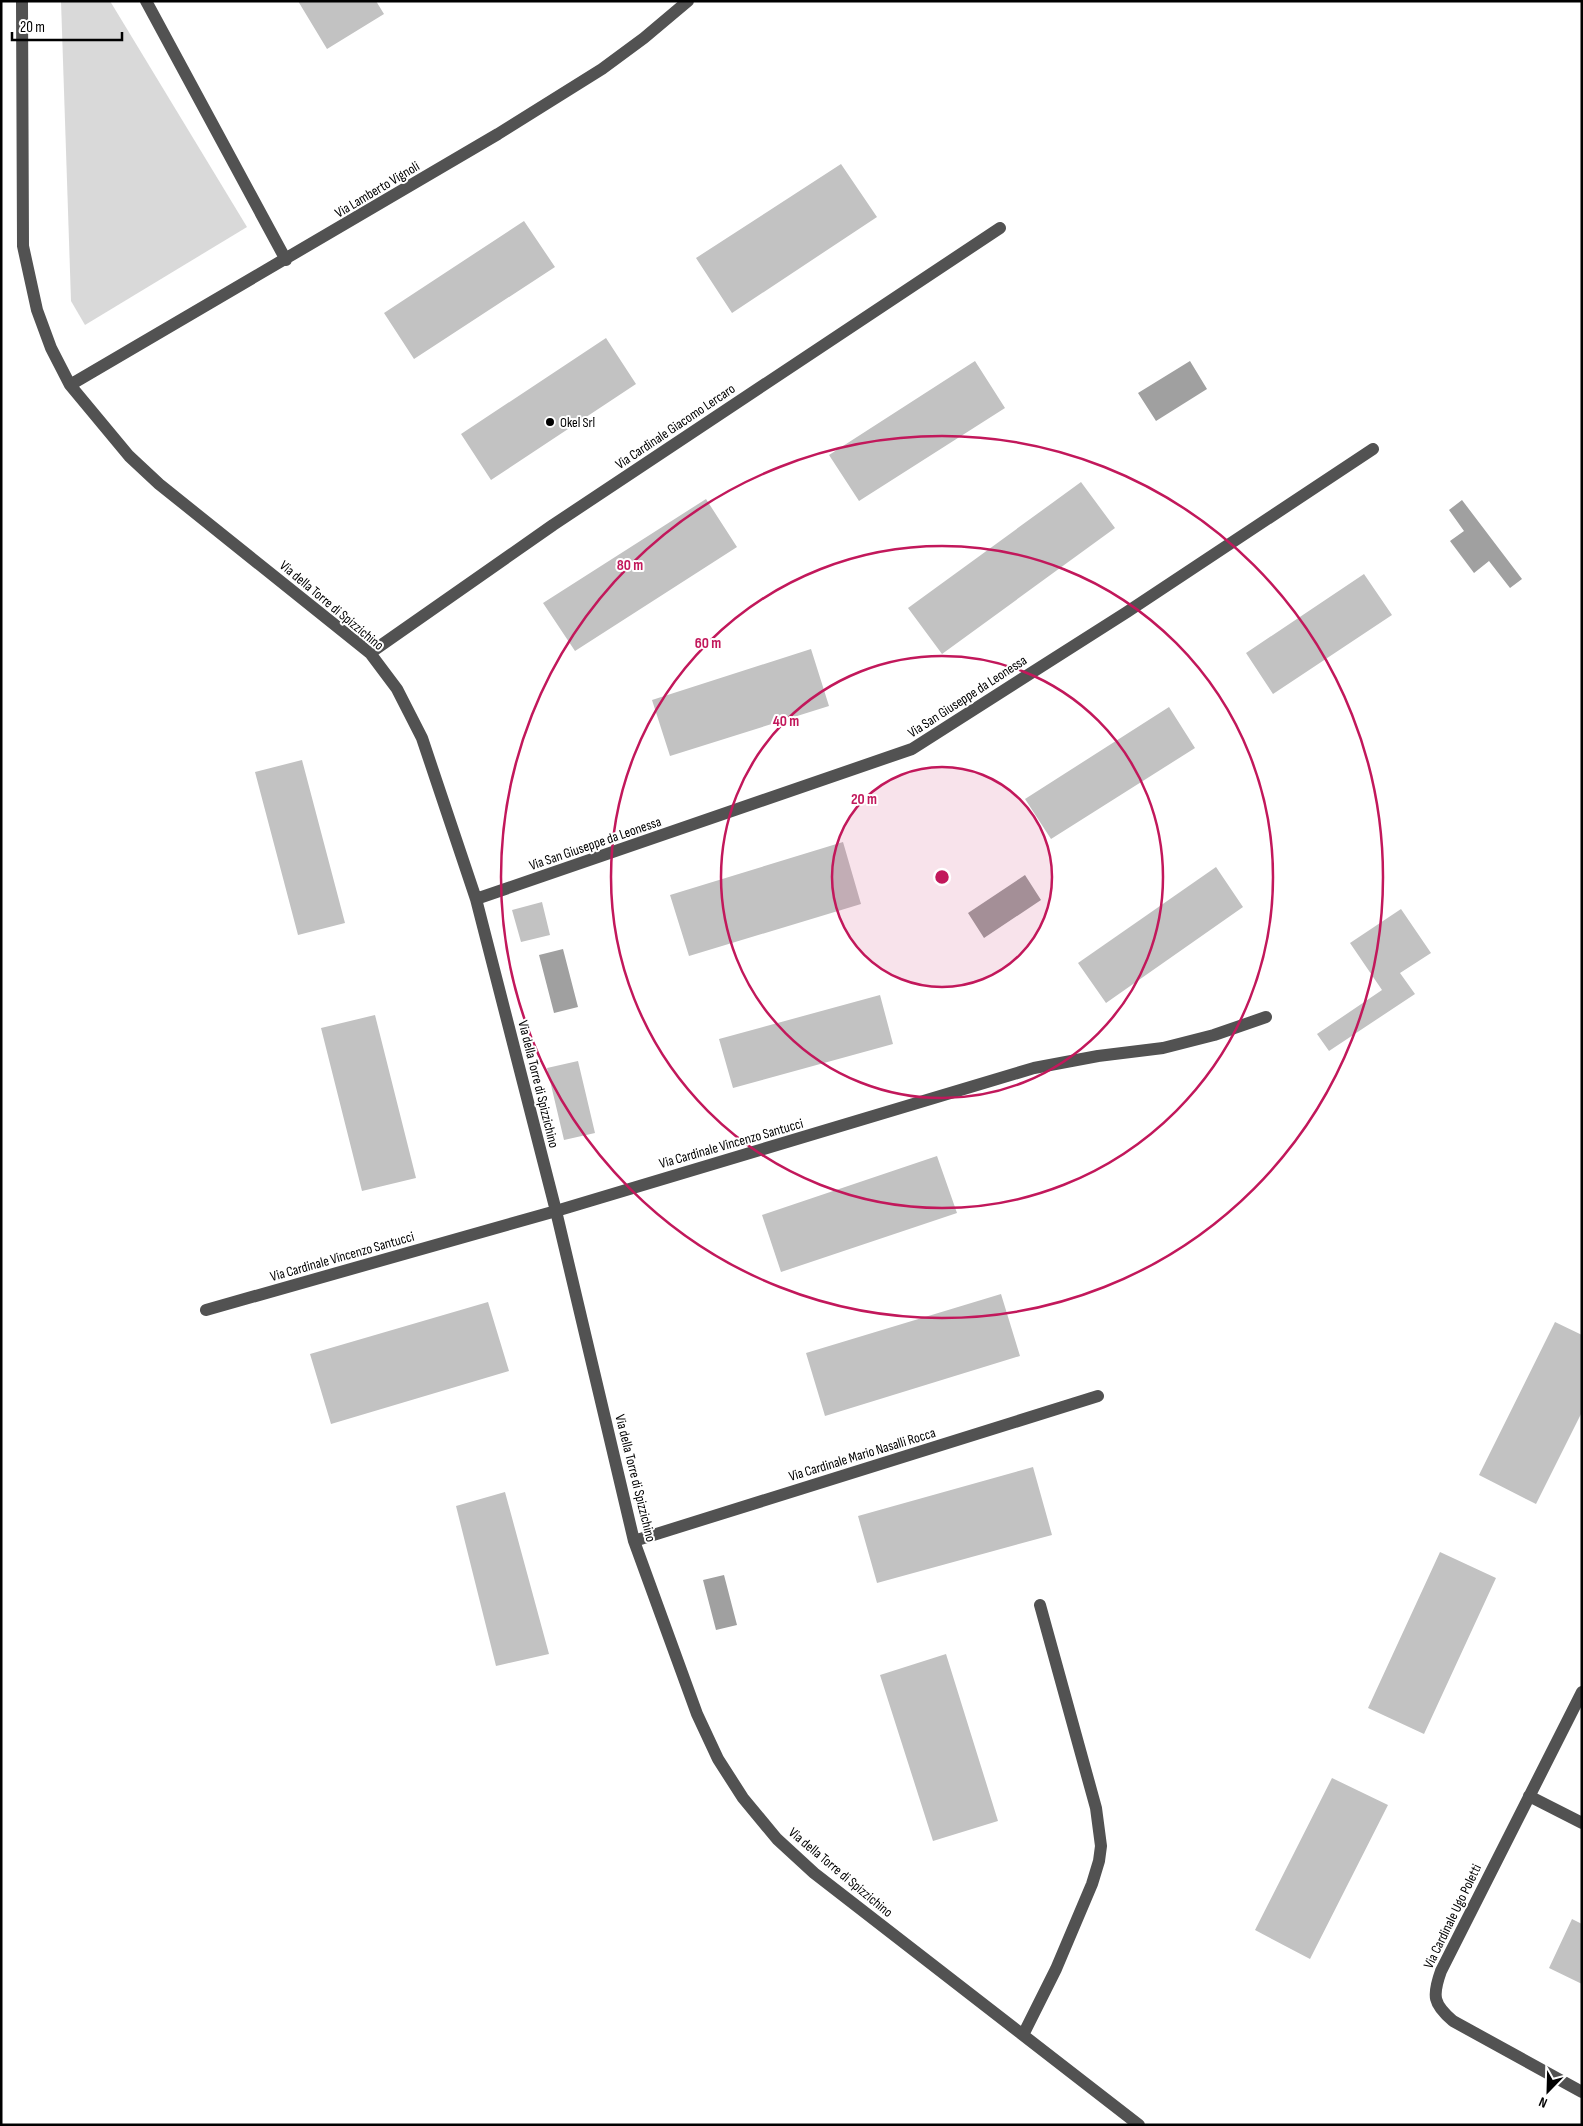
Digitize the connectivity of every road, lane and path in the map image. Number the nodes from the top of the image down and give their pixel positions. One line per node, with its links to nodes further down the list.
1 (22, 1): 6 (street, Via della Torre di Spizzichino)
2 (146, 1): 5 (street)
3 (688, 1): 5 (street, Via Lamberto Vignoli)
4 (1000, 228): 8 (street, Via Cardinale Giacomo Lercaro)
5 (286, 260): 6 (street, Via Lamberto Vignoli)
6 (70, 385): 8 (street, Via della Torre di Spizzichino)
7 (1373, 449): 9 (street, Via San Giuseppe da Leonessa)
8 (370, 653): 9 (street, Via della Torre di Spizzichino)
9 (476, 899): 11 (street, Via della Torre di Spizzichino)
10 (1266, 1016): 11 (street, Via Cardinale Vincenzo Santucci)
11 (556, 1211): 12 (street, Via Cardinale Vincenzo Santucci); 14 (street, Via della Torre di Spizzichino)
12 (206, 1310)
13 (1098, 1396): 14 (street, Via Cardinale Mario Nasalli Rocca)
14 (634, 1541): 19 (street, Via della Torre di Spizzichino)
15 (1040, 1605): 19 (street)
16 (1582, 1692): 17 (street, Via Cardinale Ugo Poletti)
17 (1529, 1796): 18 (street); 20 (street, Via Cardinale Ugo Poletti)
18 (1582, 1823)
19 (1023, 2035): 21 (street, Via della Torre di Spizzichino)
20 (1582, 2092)
21 (1139, 2125)

